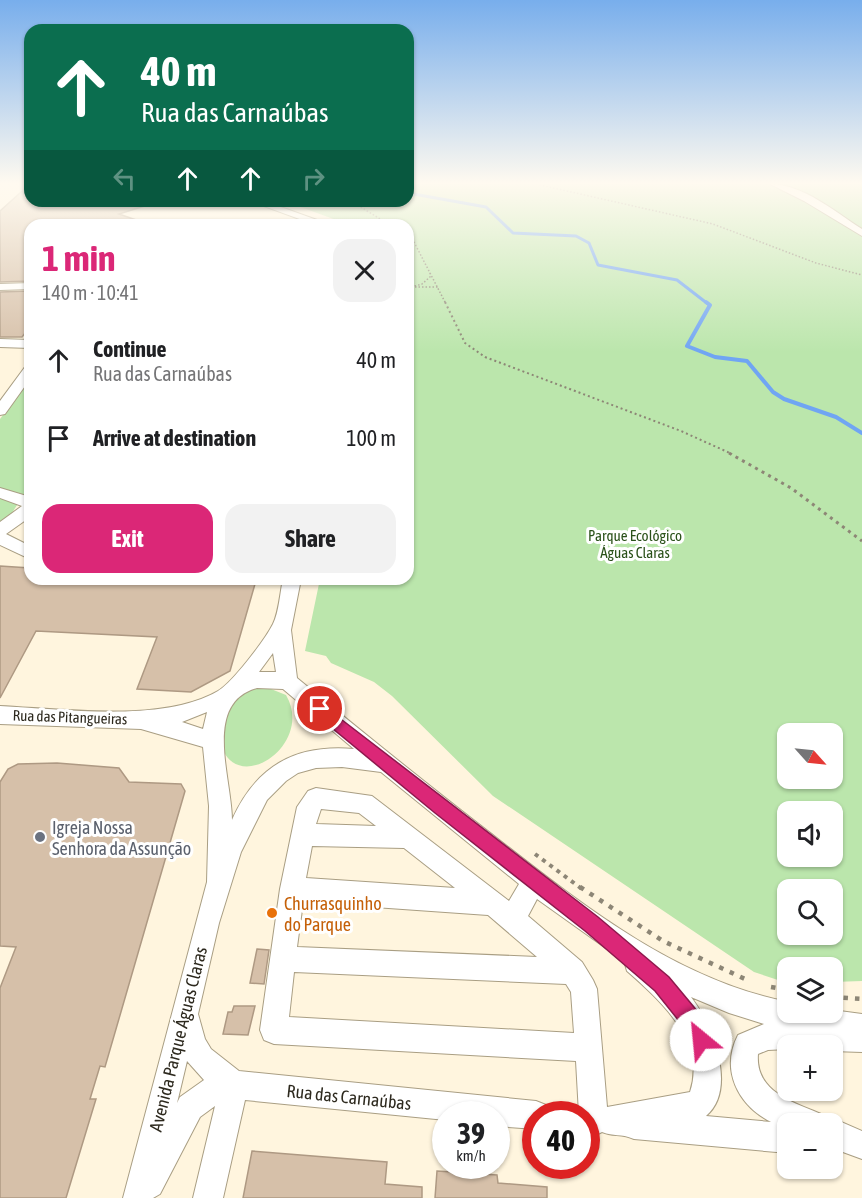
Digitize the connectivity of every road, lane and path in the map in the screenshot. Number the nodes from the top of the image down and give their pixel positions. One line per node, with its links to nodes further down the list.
1 (752, 240): 4 (path)
2 (414, 242): 3 (path)
3 (430, 271): 7 (path); 8 (path)
4 (862, 275)
5 (24, 286): 6 (street)
6 (0, 287)
7 (414, 287): 8 (path)
8 (439, 287): 18 (path)
9 (0, 344): 10 (street)
10 (24, 344)
11 (24, 378): 12 (street)
12 (0, 411)
13 (0, 493): 14 (street)
14 (24, 502)
15 (24, 513): 16 (street)
16 (0, 530)
17 (0, 538): 19 (street)
18 (862, 541)
19 (24, 550)
20 (291, 585): 21 (street)
21 (280, 628): 22 (street); 23 (street)
22 (288, 682): 23 (street); 28 (street)
23 (241, 683): 24 (street)
24 (225, 697): 26 (street, Rua das Pitangueiras); 27 (street, Avenida Parque Águas Claras)
25 (0, 715): 26 (street, Rua das Pitangueiras)
26 (141, 720): 27 (street, Rua das Pitangueiras)
27 (213, 742): 32 (street, Avenida Parque Águas Claras)
28 (384, 763): 32 (street, Avenida Parque Águas Claras); 33 (street)
29 (303, 835): 30 (street); 30 (street); 34 (street)
30 (407, 837): 35 (street)
31 (525, 847): 40 (path)
32 (218, 880): 45 (street, Avenida Parque Águas Claras)
33 (534, 882): 36 (street); 37 (street)
34 (292, 889): 35 (street); 38 (street)
35 (493, 903): 36 (street)
36 (512, 919): 39 (street)
37 (591, 924): 46 (street); 53 (street)
38 (283, 958): 39 (street); 48 (street)
39 (573, 971): 48 (street)
40 (753, 983)
41 (765, 985): 42 (path)
42 (777, 988)
43 (843, 998): 44 (path)
44 (862, 999)
45 (185, 1011): 49 (street); 56 (street, Avenida Parque Águas Claras)
46 (862, 1028)
47 (862, 1038): 51 (street)
48 (587, 1048): 50 (street)
49 (234, 1085): 52 (street, Rua das Carnaúbas); 56 (street, Rua das Carnaúbas); 57 (street)
50 (594, 1101)
51 (781, 1113)
52 (522, 1114)
53 (600, 1121)
54 (600, 1121): 55 (street)
55 (777, 1137)
56 (140, 1198)
57 (208, 1198)

